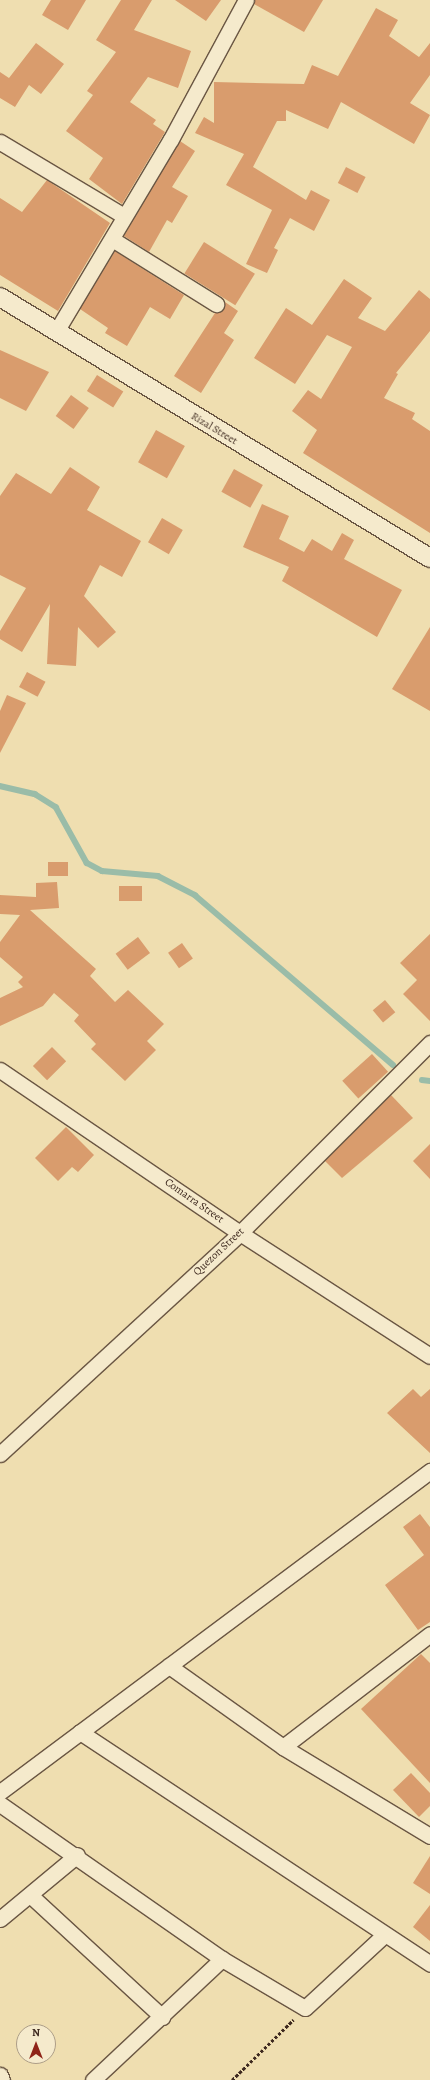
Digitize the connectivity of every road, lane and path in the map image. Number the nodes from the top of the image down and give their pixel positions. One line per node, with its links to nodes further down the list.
1 (246, 0): 3 (street)
2 (0, 142): 3 (street)
3 (124, 216): 4 (street)
4 (112, 239): 6 (street); 7 (street)
5 (0, 297): 7 (street, Rizal Street)
6 (216, 304)
7 (57, 330): 8 (street, Rizal Street)
8 (430, 558)
9 (430, 1042): 11 (street, Quezon Street)
10 (0, 1070): 11 (street, Comarra Street)
11 (240, 1233): 12 (street, Comarra Street); 13 (street, Quezon Street)
12 (430, 1356)
13 (0, 1454)
14 (430, 1471): 16 (street)
15 (430, 1634): 18 (street)
16 (170, 1666): 17 (street); 18 (street)
17 (80, 1732): 19 (street); 25 (street)
18 (283, 1748): 21 (street)
19 (0, 1792)
20 (0, 1804): 22 (street)
21 (430, 1836)
22 (77, 1855): 23 (street); 26 (street)
23 (30, 1894): 24 (street); 29 (street)
24 (0, 1919)
25 (383, 1936): 27 (street); 28 (street)
26 (222, 1958): 28 (street); 29 (street)
27 (430, 1964)
28 (305, 2008): 33 (path)
29 (162, 2017): 32 (street)
30 (0, 2075): 31 (street)
31 (2, 2080)
32 (93, 2080)
33 (232, 2080)

